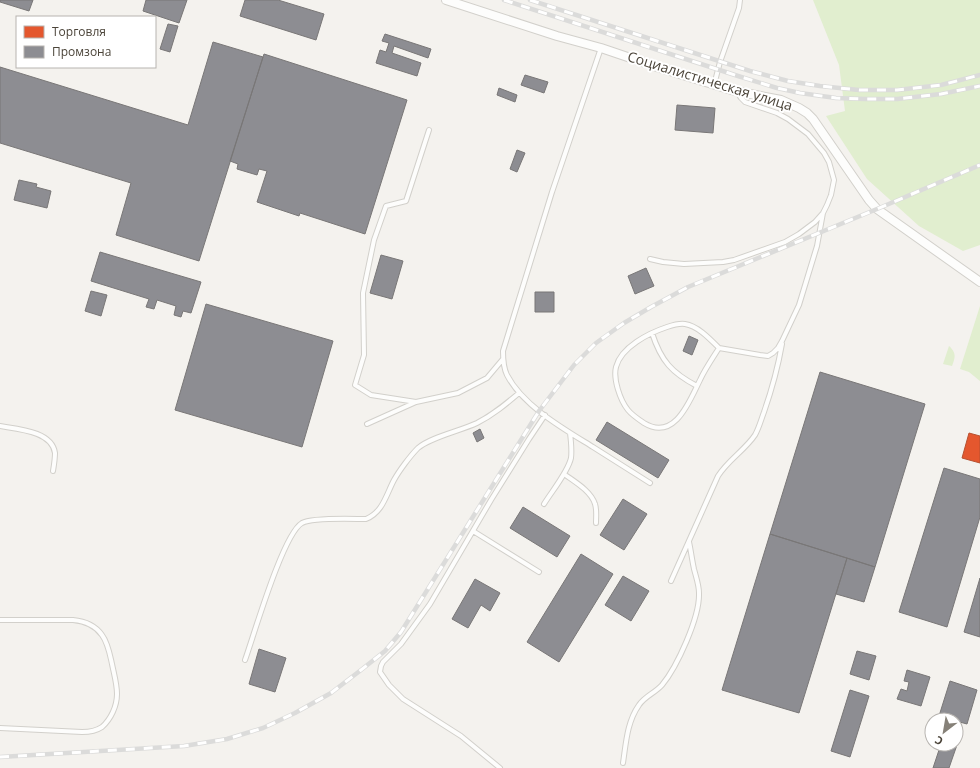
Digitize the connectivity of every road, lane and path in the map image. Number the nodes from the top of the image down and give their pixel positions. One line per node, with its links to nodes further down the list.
1 (446, 0): 3 (street, Социалистическая улица)
2 (740, 0): 4 (lane)
3 (601, 48): 4 (street, Социалистическая улица); 13 (lane)
4 (714, 85): 5 (street, Социалистическая улица)
5 (737, 92): 7 (lane); 9 (street, Социалистическая улица)
6 (429, 130): 16 (lane)
7 (823, 213): 8 (lane); 11 (lane)
8 (650, 259)
9 (980, 282)
10 (652, 333): 12 (lane); 14 (lane); 14 (lane)
11 (782, 341): 12 (lane); 27 (lane)
12 (719, 348): 14 (lane)
13 (503, 359): 15 (lane); 16 (lane)
14 (697, 386)
15 (519, 393): 17 (lane); 31 (lane)
16 (416, 402): 18 (lane)
17 (545, 415): 20 (lane); 26 (lane)
18 (367, 424)
19 (0, 426): 21 (lane)
20 (570, 433): 22 (lane); 23 (lane)
21 (53, 471)
22 (564, 474): 24 (lane); 25 (lane)
23 (650, 483)
24 (544, 504)
25 (596, 523)
26 (473, 531): 28 (lane); 34 (lane)
27 (689, 542): 29 (lane); 33 (lane)
28 (539, 572)
29 (671, 581)
30 (0, 620): 32 (lane)
31 (245, 660)
32 (0, 728)
33 (623, 764)
34 (500, 768)

